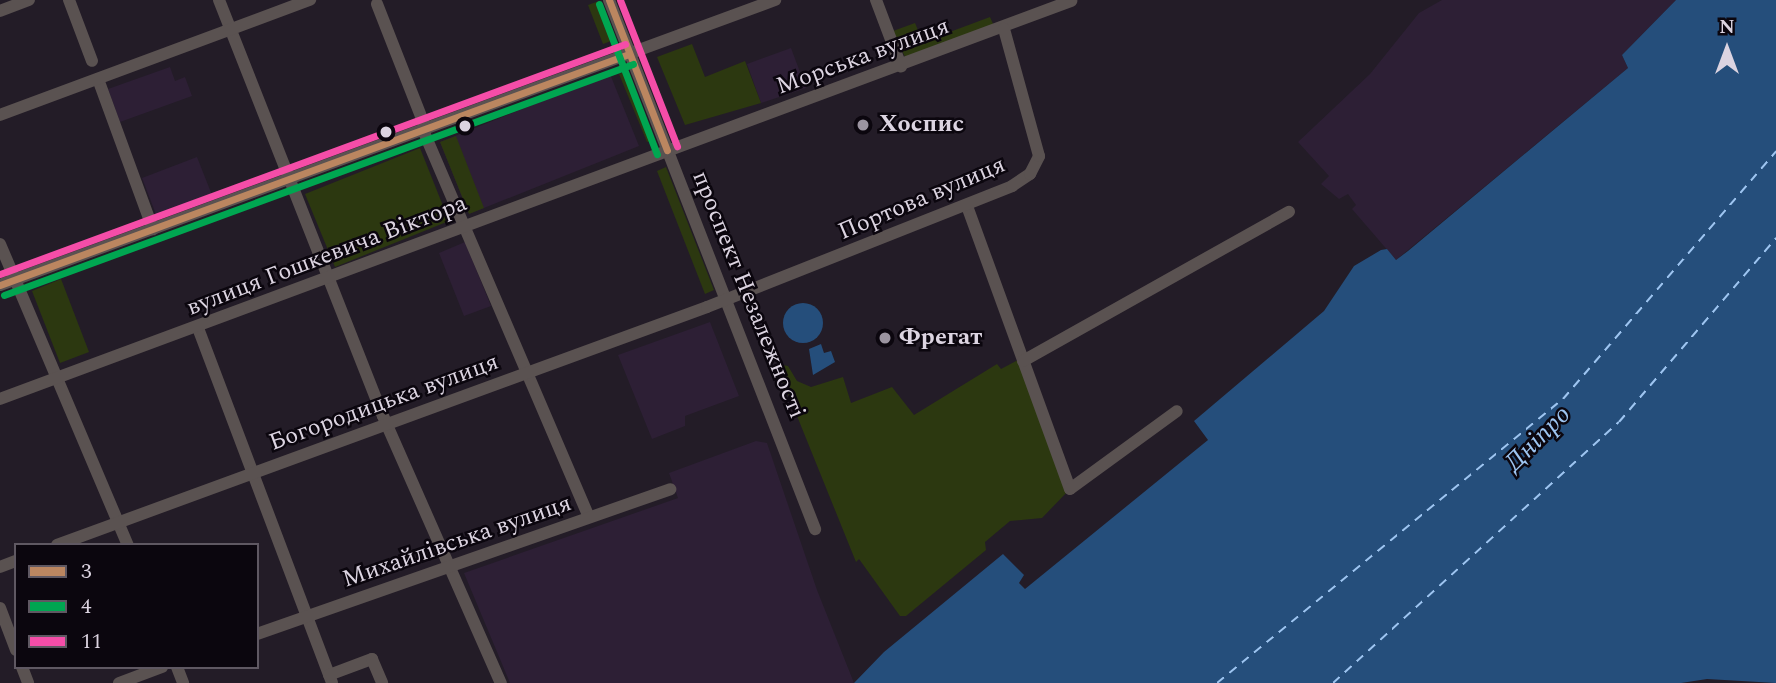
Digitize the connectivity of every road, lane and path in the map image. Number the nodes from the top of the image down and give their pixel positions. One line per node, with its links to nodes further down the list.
1 (29, 0): 10 (street)
2 (69, 0): 14 (street)
3 (219, 0): 11 (street)
4 (310, 0): 11 (street)
5 (609, 0): 13 (street, проспект Незалежності)
6 (775, 0): 13 (street)
7 (876, 0): 15 (street)
8 (1072, 1): 12 (street, Морська вулиця)
9 (377, 4): 18 (street)
10 (0, 10)
11 (230, 29): 16 (street); 20 (street)
12 (1004, 29): 15 (street, Морська вулиця); 21 (street, Портова вулиця)
13 (629, 54): 18 (street); 19 (street, проспект Незалежності)
14 (92, 61)
15 (901, 66): 19 (street, Морська вулиця)
16 (99, 79): 17 (street); 24 (street)
17 (0, 115)
18 (425, 130): 20 (street); 23 (street)
19 (667, 150): 23 (street, вулиця Гошкевича Віктора); 29 (street, проспект Незалежності)
20 (288, 179): 24 (street); 27 (street)
21 (967, 206): 29 (street, Портова вулиця); 31 (street)
22 (1289, 212): 31 (street)
23 (462, 227): 27 (street, вулиця Гошкевича Віктора); 32 (street)
24 (153, 229): 26 (street)
25 (0, 244): 26 (street)
26 (13, 280): 28 (street); 33 (street)
27 (328, 281): 30 (street, вулиця Гошкевича Віктора); 36 (street)
28 (0, 285)
29 (726, 300): 32 (street, Богородицька вулиця); 41 (street, проспект Незалежності)
30 (198, 328): 33 (street, вулиця Гошкевича Віктора); 37 (street)
31 (1023, 361): 35 (street)
32 (526, 374): 36 (street, Богородицька вулиця); 39 (street)
33 (57, 379): 34 (street, вулиця Гошкевича Віктора); 40 (street)
34 (0, 399)
35 (1177, 411)
36 (387, 424): 37 (street, Богородицька вулиця); 44 (street)
37 (251, 475): 40 (street, Богородицька вулиця); 46 (street)
38 (670, 489): 39 (street, Михайлівська вулиця)
39 (590, 517): 44 (street, Михайлівська вулиця)
40 (118, 521): 42 (street, Богородицька вулиця); 43 (street)
41 (815, 529)
42 (62, 543)
43 (127, 543)
44 (446, 566): 46 (street, Михайлівська вулиця); 53 (street)
45 (0, 608): 48 (street)
46 (306, 617): 47 (street, Михайлівська вулиця); 50 (street)
47 (259, 633)
48 (14, 645)
49 (157, 669): 51 (street)
50 (331, 679): 52 (street)
51 (119, 683)
52 (382, 683)
53 (501, 683)

